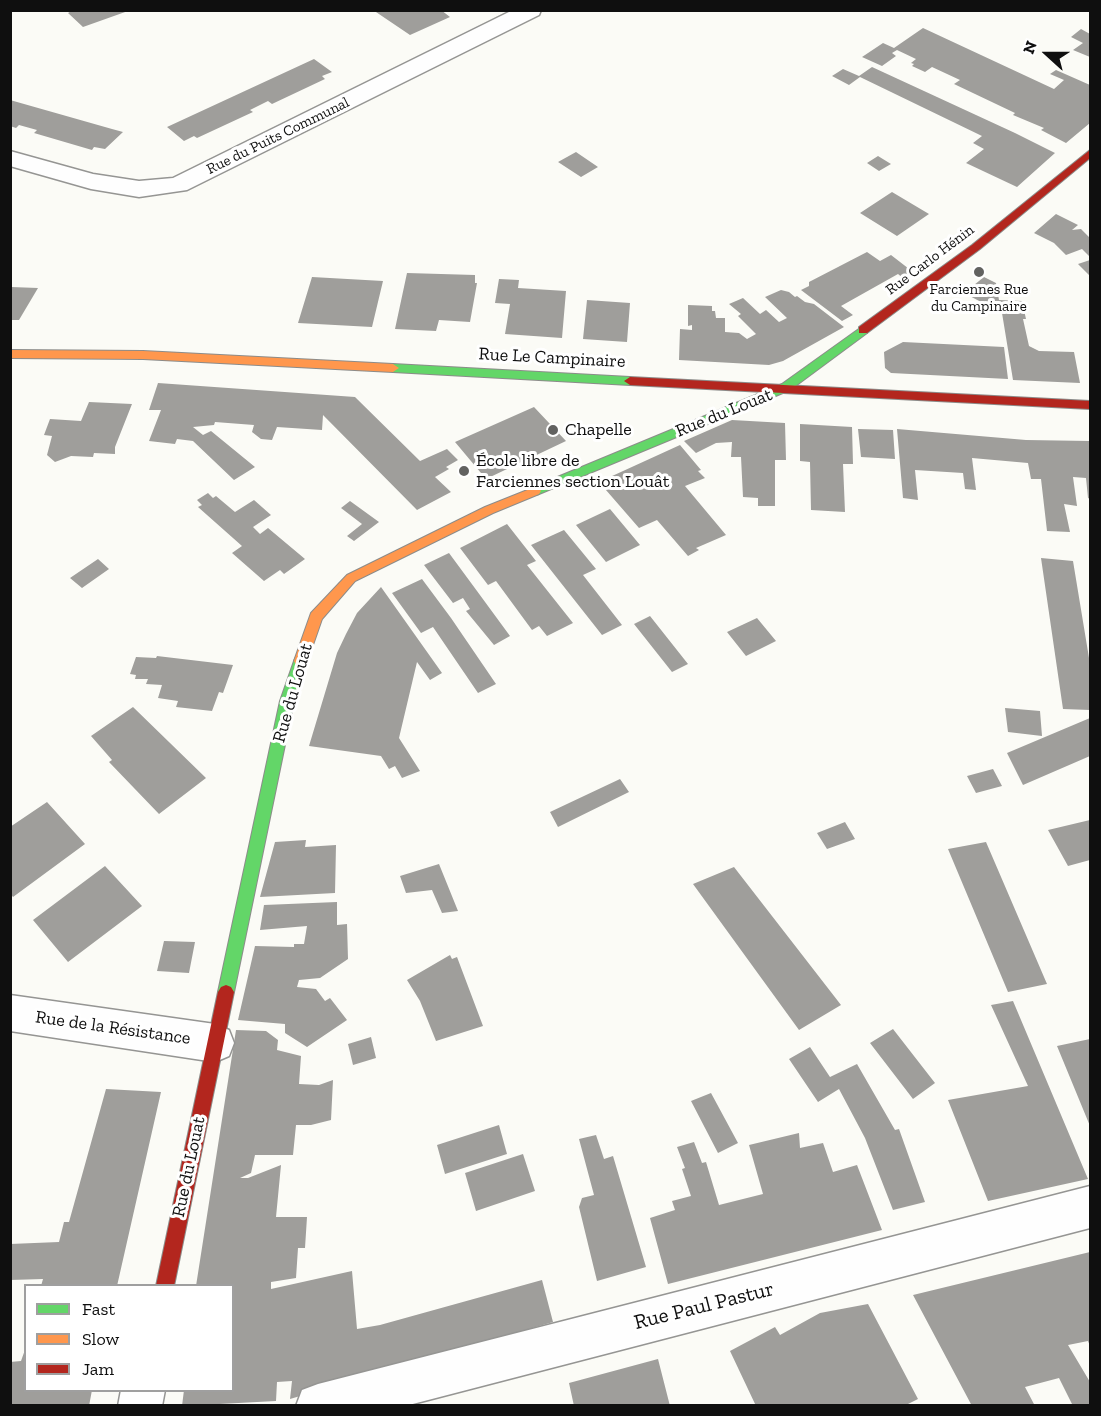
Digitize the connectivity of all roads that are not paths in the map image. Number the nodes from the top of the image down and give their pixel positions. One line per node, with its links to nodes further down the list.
1 (531, 10): 3 (street, Rue du Puits Communal)
2 (1090, 153): 5 (street, Rue Carlo Hénin)
3 (10, 158)
4 (10, 354): 5 (street, Rue Le Campinaire)
5 (786, 387): 6 (street, Rue Le Campinaire); 8 (street, Rue du Louat)
6 (1090, 405)
7 (10, 1013): 8 (street, Rue de la Résistance)
8 (215, 1043): 10 (street, Rue du Louat)
9 (1090, 1207): 11 (street, Rue Paul Pastur)
10 (165, 1284)
11 (318, 1406)

